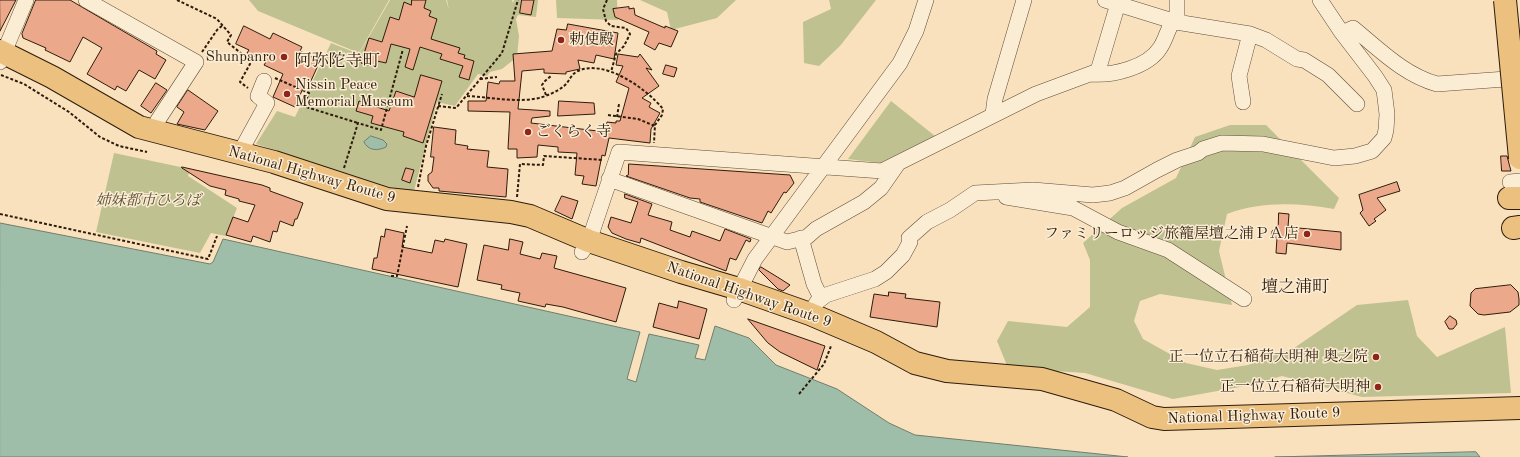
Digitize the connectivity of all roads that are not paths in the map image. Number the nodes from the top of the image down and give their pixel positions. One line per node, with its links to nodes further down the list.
1 (26, 0): 12 (street)
2 (86, 0): 19 (street)
3 (926, 0): 23 (street)
4 (1024, 0): 18 (street)
5 (1177, 0): 9 (street)
6 (1320, 0): 10 (street)
7 (1505, 0): 21 (highway, bridge)
8 (1114, 1): 9 (street); 13 (street)
9 (1172, 21): 11 (street); 13 (street)
10 (1342, 33): 14 (street); 25 (street)
11 (1250, 34): 16 (street); 17 (street)
12 (1, 58): 19 (highway, National Highway Route 9); 28 (highway, National Highway Route 9)
13 (1091, 74): 18 (street)
14 (1520, 78)
15 (264, 82): 20 (street)
16 (1243, 102)
17 (1357, 104)
18 (993, 114): 22 (street)
19 (154, 130): 28 (highway, National Highway Route 9)
20 (244, 145)
21 (1520, 158)
22 (899, 162): 23 (street); 27 (street)
23 (824, 166): 24 (street); 26 (street)
24 (609, 179): 26 (street); 28 (street)
25 (1006, 190): 30 (street); 31 (street)
26 (772, 236): 27 (street); 29 (street)
27 (801, 238): 31 (street)
28 (586, 247): 29 (highway, National Highway Route 9)
29 (736, 295): 31 (highway, National Highway Route 9); 33 (highway, National Highway Route 9)
30 (1244, 299)
31 (816, 306): 32 (highway, National Highway Route 9)
32 (1520, 408)
33 (1520, 421)

